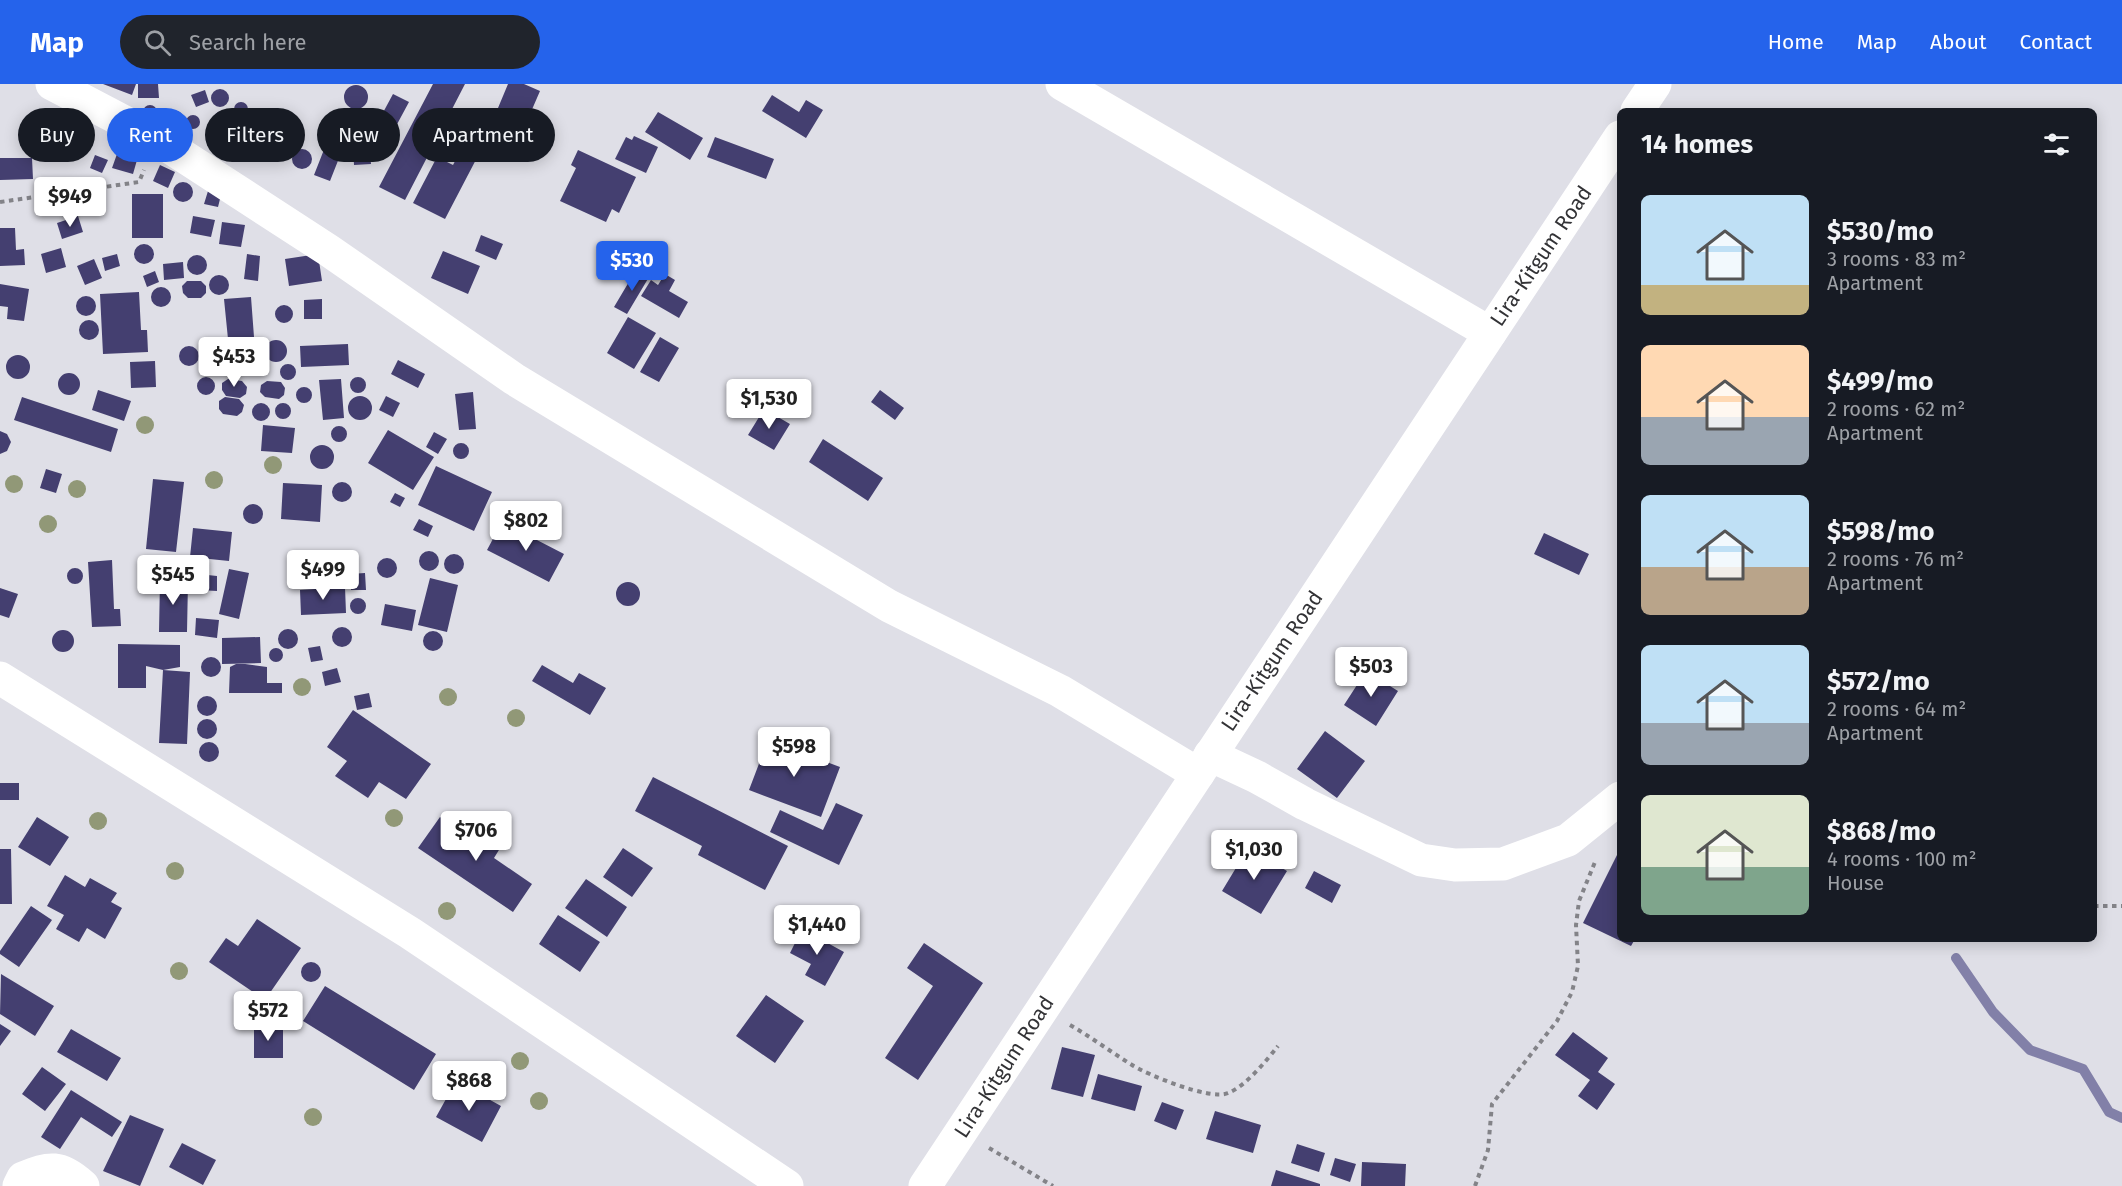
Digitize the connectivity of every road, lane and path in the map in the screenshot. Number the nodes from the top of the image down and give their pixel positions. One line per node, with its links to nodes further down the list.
1 (52, 84): 5 (street)
2 (1062, 84): 10 (street)
3 (1655, 84): 4 (street)
4 (1639, 108)
5 (107, 113)
6 (1617, 142): 10 (street, Lira-Kitgum Road)
7 (147, 162): 9 (path)
8 (192, 162): 12 (street)
9 (0, 202)
10 (1490, 333): 12 (street, Lira-Kitgum Road)
11 (0, 678): 22 (street)
12 (1204, 764): 13 (street); 17 (street, Lira-Kitgum Road)
13 (1617, 800)
14 (1596, 861): 25 (path)
15 (2097, 906): 16 (path)
16 (2122, 906)
17 (1042, 1009): 18 (path); 19 (street, Lira-Kitgum Road)
18 (1278, 1046)
19 (957, 1137): 23 (street, Lira-Kitgum Road); 24 (path)
20 (19, 1186): 21 (street)
21 (83, 1186)
22 (787, 1186)
23 (925, 1186)
24 (1053, 1186)
25 (1475, 1186)

